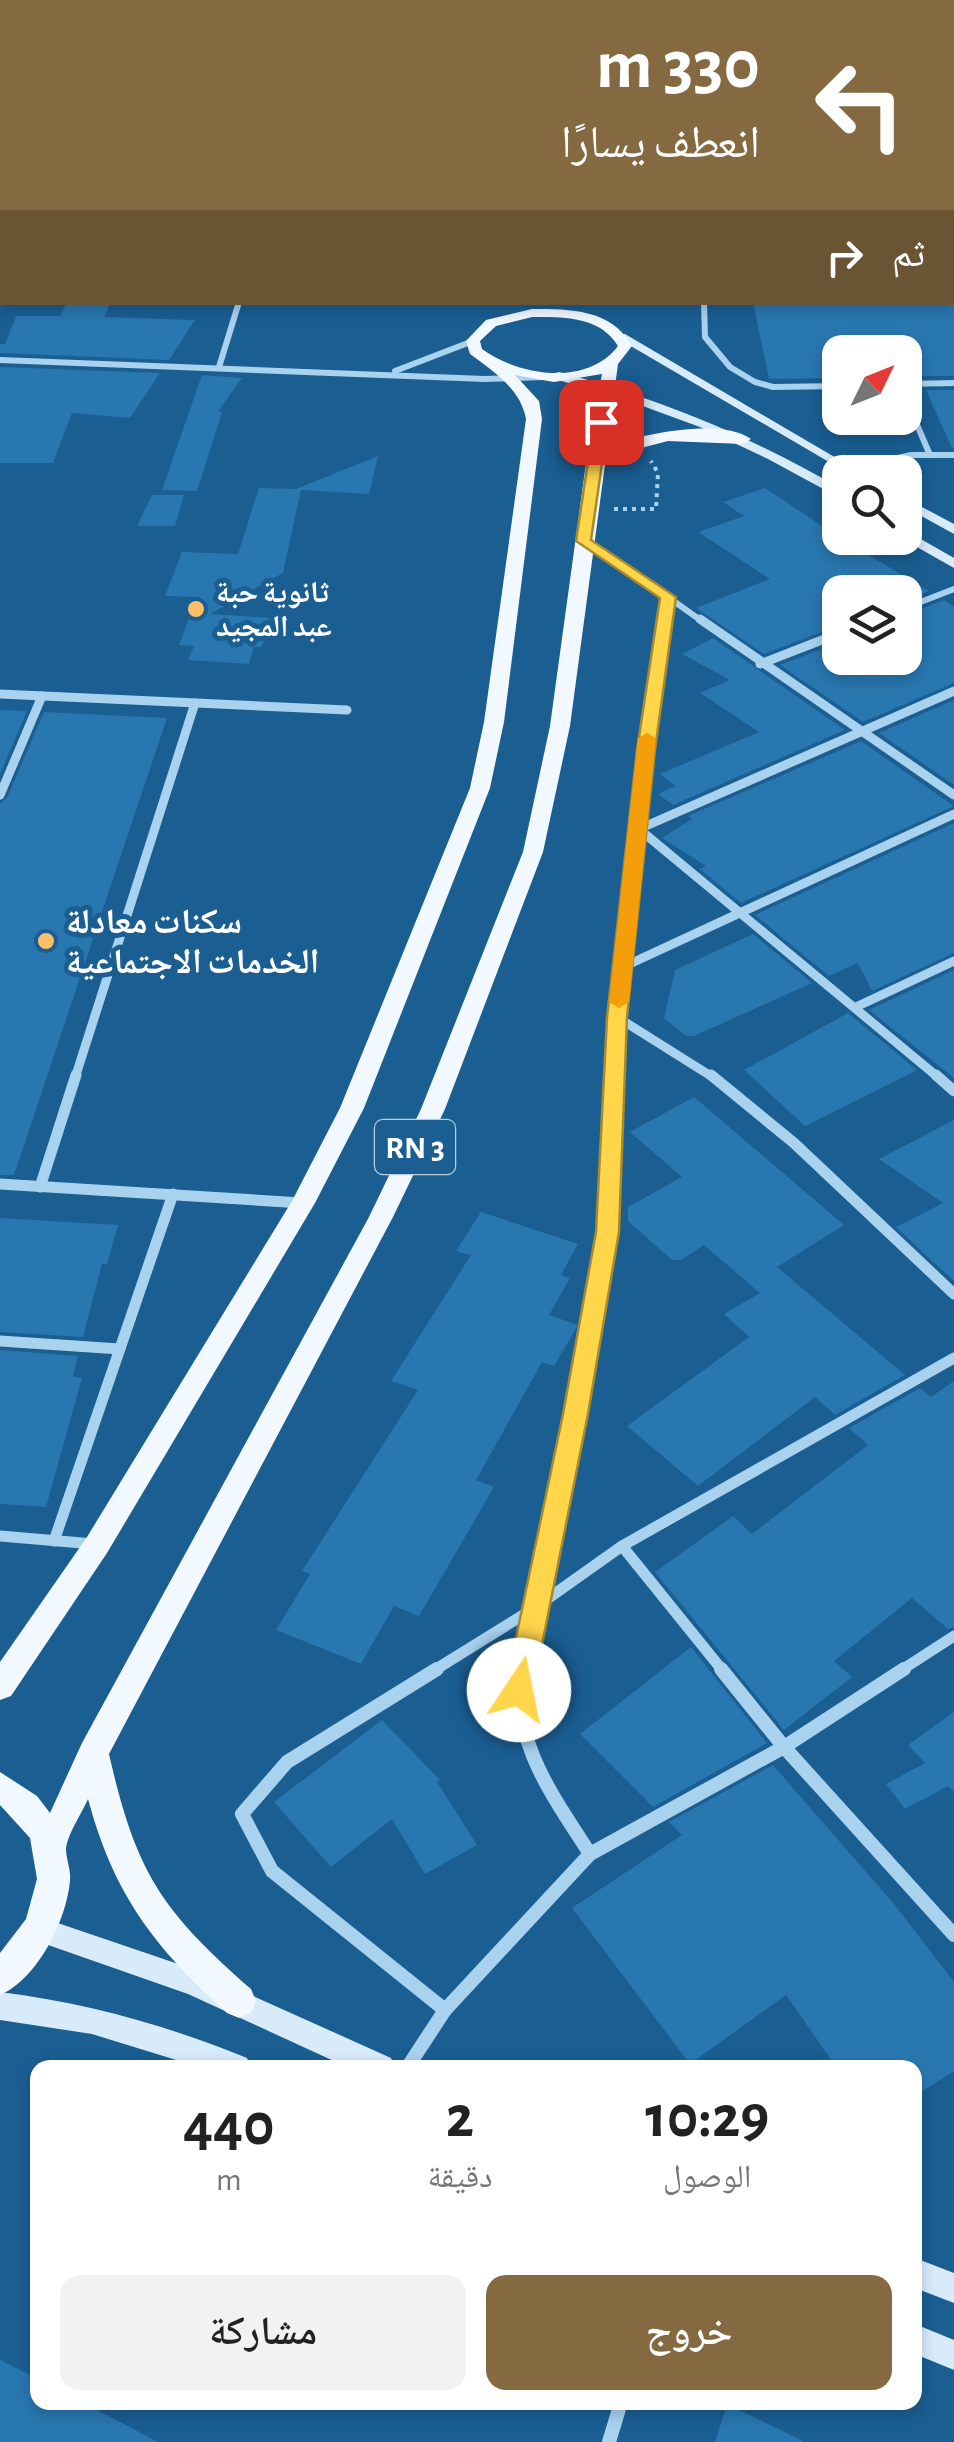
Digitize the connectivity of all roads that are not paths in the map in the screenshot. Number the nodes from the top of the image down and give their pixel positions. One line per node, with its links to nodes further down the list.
1 (238, 305): 8 (street)
2 (497, 305): 6 (main road)
3 (609, 305): 5 (main road)
4 (704, 305): 15 (street)
5 (616, 332): 6 (main road); 12 (main road); 19 (main road)
6 (477, 335): 9 (street); 10 (main road)
7 (0, 360): 8 (street)
8 (219, 367): 9 (street)
9 (384, 374): 10 (street)
10 (505, 374): 11 (main road); 53 (main road, RN 3)
11 (555, 376): 12 (main road); 12 (main road)
12 (608, 376): 17 (main road); 18 (main road, RN 3)
13 (922, 384): 14 (street)
14 (954, 384)
15 (822, 386)
16 (921, 435): 21 (street)
17 (743, 438): 18 (main road); 23 (main road)
18 (600, 454): 26 (main road, RN 3)
19 (824, 455)
20 (922, 455): 21 (street)
21 (930, 455): 22 (street)
22 (954, 455)
23 (822, 484)
24 (922, 512): 25 (main road)
25 (954, 530)
26 (584, 541): 30 (street); 66 (main road, RN 3)
27 (922, 544): 28 (main road)
28 (954, 564)
29 (954, 590): 31 (street)
30 (668, 597): 33 (street); 43 (street)
31 (922, 602)
32 (822, 641): 33 (street)
33 (760, 664): 39 (street)
34 (954, 690): 39 (street)
35 (0, 694): 36 (street)
36 (42, 696): 37 (street); 40 (street)
37 (194, 703): 38 (street); 51 (street)
38 (346, 710)
39 (858, 730): 41 (street); 43 (street)
40 (0, 795)
41 (954, 795)
42 (954, 814): 44 (street)
43 (639, 830): 44 (street); 46 (street)
44 (737, 914): 46 (street); 47 (street)
45 (954, 960): 47 (street)
46 (623, 967): 48 (street)
47 (858, 1006): 49 (street)
48 (617, 1017): 54 (street); 62 (street)
49 (954, 1091)
50 (0, 1184): 51 (street)
51 (40, 1187): 52 (street)
52 (172, 1194): 53 (street); 56 (street)
53 (303, 1202): 60 (main road, RN 3)
54 (954, 1294)
55 (0, 1342): 56 (street)
56 (120, 1349): 59 (street)
57 (954, 1358): 61 (street)
58 (0, 1536): 59 (street)
59 (54, 1541): 60 (street)
60 (97, 1545): 64 (main road, RN 3)
61 (622, 1546): 62 (street); 65 (street)
62 (536, 1606): 69 (street); 75 (street)
63 (954, 1636): 65 (street)
64 (0, 1687)
65 (784, 1747): 69 (street); 71 (street)
66 (93, 1752): 68 (main road, RN 3); 73 (main road)
67 (0, 1786): 68 (main road)
68 (51, 1844): 70 (main road)
69 (590, 1854): 75 (street)
70 (40, 1930): 72 (main road); 73 (main road)
71 (954, 1935)
72 (0, 1978)
73 (239, 2001): 77 (main road)
74 (0, 2006): 76 (main road)
75 (445, 2010): 78 (street)
76 (216, 2060)
77 (364, 2060)
78 (412, 2060)
79 (922, 2276): 80 (main road)
80 (954, 2288)
81 (922, 2343): 82 (main road)
82 (954, 2355)
83 (619, 2410): 84 (street)
84 (609, 2442)

